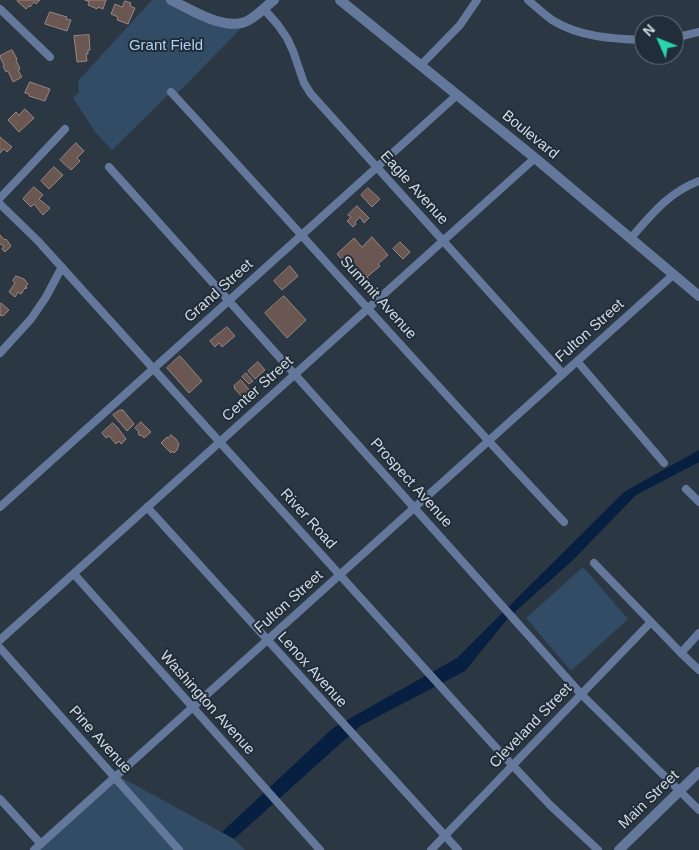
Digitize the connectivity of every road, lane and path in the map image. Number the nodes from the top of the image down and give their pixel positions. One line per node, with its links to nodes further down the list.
1 (171, 0): 6 (street)
2 (274, 0): 6 (street)
3 (340, 0): 12 (street, Boulevard)
4 (477, 0): 12 (street)
5 (528, 0): 10 (street)
6 (264, 8): 18 (street, Eagle Avenue)
7 (0, 9): 11 (street)
8 (699, 32): 9 (street)
9 (684, 36)
10 (634, 39)
11 (50, 57)
12 (421, 65): 14 (street, Boulevard)
13 (171, 92): 22 (street, Summit Avenue)
14 (457, 95): 16 (street, Boulevard); 18 (street, Grand Street)
15 (65, 129): 20 (street)
16 (535, 158): 23 (street, Boulevard); 24 (street, Center Street)
17 (108, 167): 28 (street, Prospect Avenue)
18 (376, 167): 22 (street, Grand Street); 24 (street, Eagle Avenue)
19 (699, 181): 23 (street)
20 (0, 198)
21 (0, 204): 25 (street, River Road)
22 (302, 234): 28 (street, Grand Street); 29 (street, Summit Avenue)
23 (631, 238): 26 (street, Boulevard)
24 (443, 241): 29 (street, Center Street); 34 (street, Eagle Avenue)
25 (62, 267): 30 (street); 32 (street, River Road)
26 (674, 274): 27 (street, Boulevard); 31 (street, Fulton Street)
27 (699, 296)
28 (228, 301): 32 (street, Grand Street); 33 (street, Prospect Avenue)
29 (368, 308): 33 (street, Center Street); 35 (street, Summit Avenue)
30 (0, 353)
31 (577, 361): 34 (street, Fulton Street); 37 (street)
32 (154, 368): 36 (street, River Road); 40 (street, Grand Street)
33 (295, 374): 36 (street, Center Street); 42 (street, Prospect Avenue)
34 (563, 374): 35 (street, Fulton Street)
35 (488, 441): 42 (street, Fulton Street); 43 (street, Summit Avenue)
36 (220, 442): 41 (street, Center Street); 46 (street, River Road)
37 (664, 462)
38 (686, 489): 39 (street)
39 (699, 502)
40 (1, 505)
41 (147, 508): 45 (street, Center Street); 50 (street, Lenox Avenue)
42 (415, 508): 46 (street, Fulton Street); 54 (street, Prospect Avenue)
43 (564, 522)
44 (594, 563): 47 (street)
45 (74, 574): 49 (street, Center Street); 55 (street, Washington Avenue)
46 (340, 574): 50 (street, Fulton Street); 56 (street, River Road)
47 (651, 622): 52 (street); 54 (street, Cleveland Street)
48 (699, 633): 52 (street)
49 (0, 640)
50 (267, 640): 55 (street, Fulton Street); 62 (street, Lenox Avenue)
51 (0, 648): 58 (street, Pine Avenue)
52 (680, 653): 53 (street)
53 (699, 670)
54 (581, 694): 56 (street, Cleveland Street); 59 (street, Prospect Avenue)
55 (193, 707): 58 (street, Fulton Street); 66 (street, Washington Avenue)
56 (512, 766): 62 (street, Cleveland Street); 69 (street, River Road)
57 (699, 772): 59 (street, Main Street)
58 (115, 778): 63 (street, Fulton Street); 65 (street, Pine Avenue)
59 (679, 791): 61 (street, Prospect Avenue); 70 (street, Main Street)
60 (0, 799): 63 (street)
61 (699, 810)
62 (444, 836): 67 (street, Cleveland Street); 68 (street, Lenox Avenue)
63 (41, 844): 64 (street, Fulton Street)
64 (34, 850)
65 (179, 850)
66 (320, 850)
67 (431, 850)
68 (458, 850)
69 (598, 850)
70 (619, 850)

